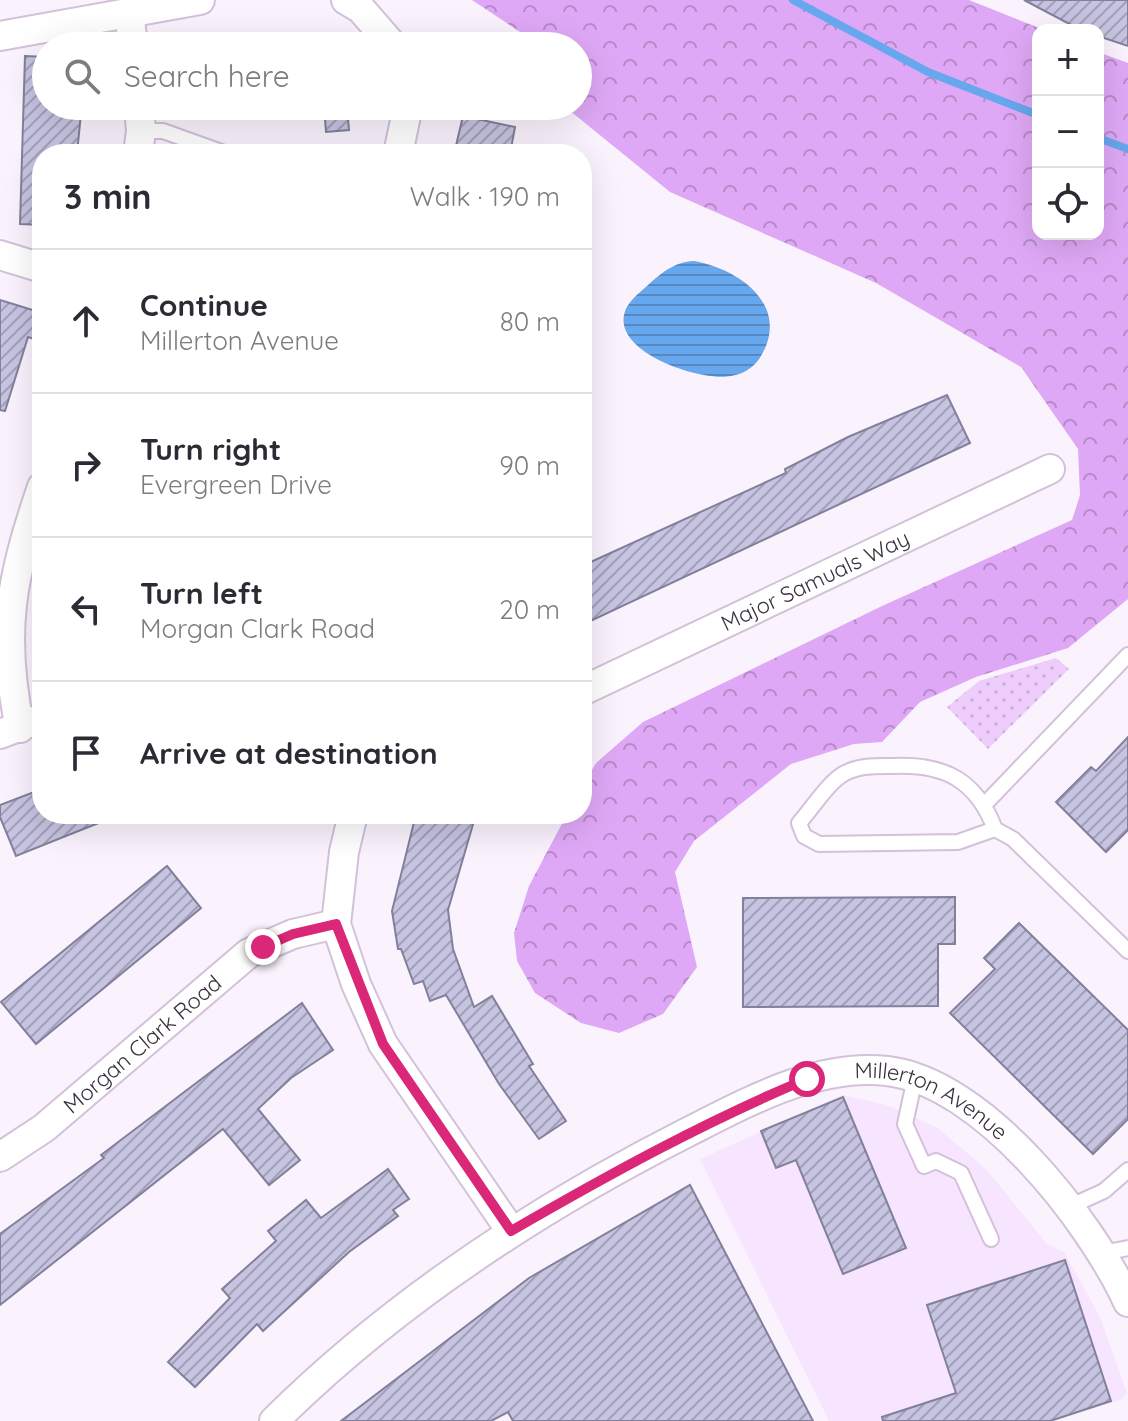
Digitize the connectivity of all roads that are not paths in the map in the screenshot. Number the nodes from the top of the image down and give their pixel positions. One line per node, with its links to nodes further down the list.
1 (200, 0): 3 (street)
2 (346, 0): 5 (street)
3 (129, 11): 4 (street); 6 (street)
4 (131, 32)
5 (381, 32)
6 (0, 36)
7 (405, 120): 10 (street)
8 (139, 130): 9 (lane)
9 (199, 144)
10 (400, 144)
11 (0, 255): 12 (street)
12 (32, 265)
13 (1050, 469): 16 (street, Major Samuals Way)
14 (30, 551): 17 (street)
15 (1128, 655): 18 (lane)
16 (592, 686)
17 (21, 727)
18 (985, 804): 20 (lane); 20 (lane)
19 (351, 824): 21 (street)
20 (995, 829): 22 (lane)
21 (336, 924): 24 (street, Morgan Clark Road); 27 (street)
22 (1128, 951)
23 (915, 1078): 26 (street, Millerton Avenue); 27 (street, Millerton Avenue); 28 (lane)
24 (0, 1157)
25 (1128, 1170): 26 (lane)
26 (1071, 1206): 29 (street, Millerton Avenue)
27 (511, 1231): 31 (street, Millerton Avenue)
28 (991, 1239)
29 (1115, 1250): 30 (street, Millerton Avenue)
30 (1128, 1302)
31 (274, 1421)

